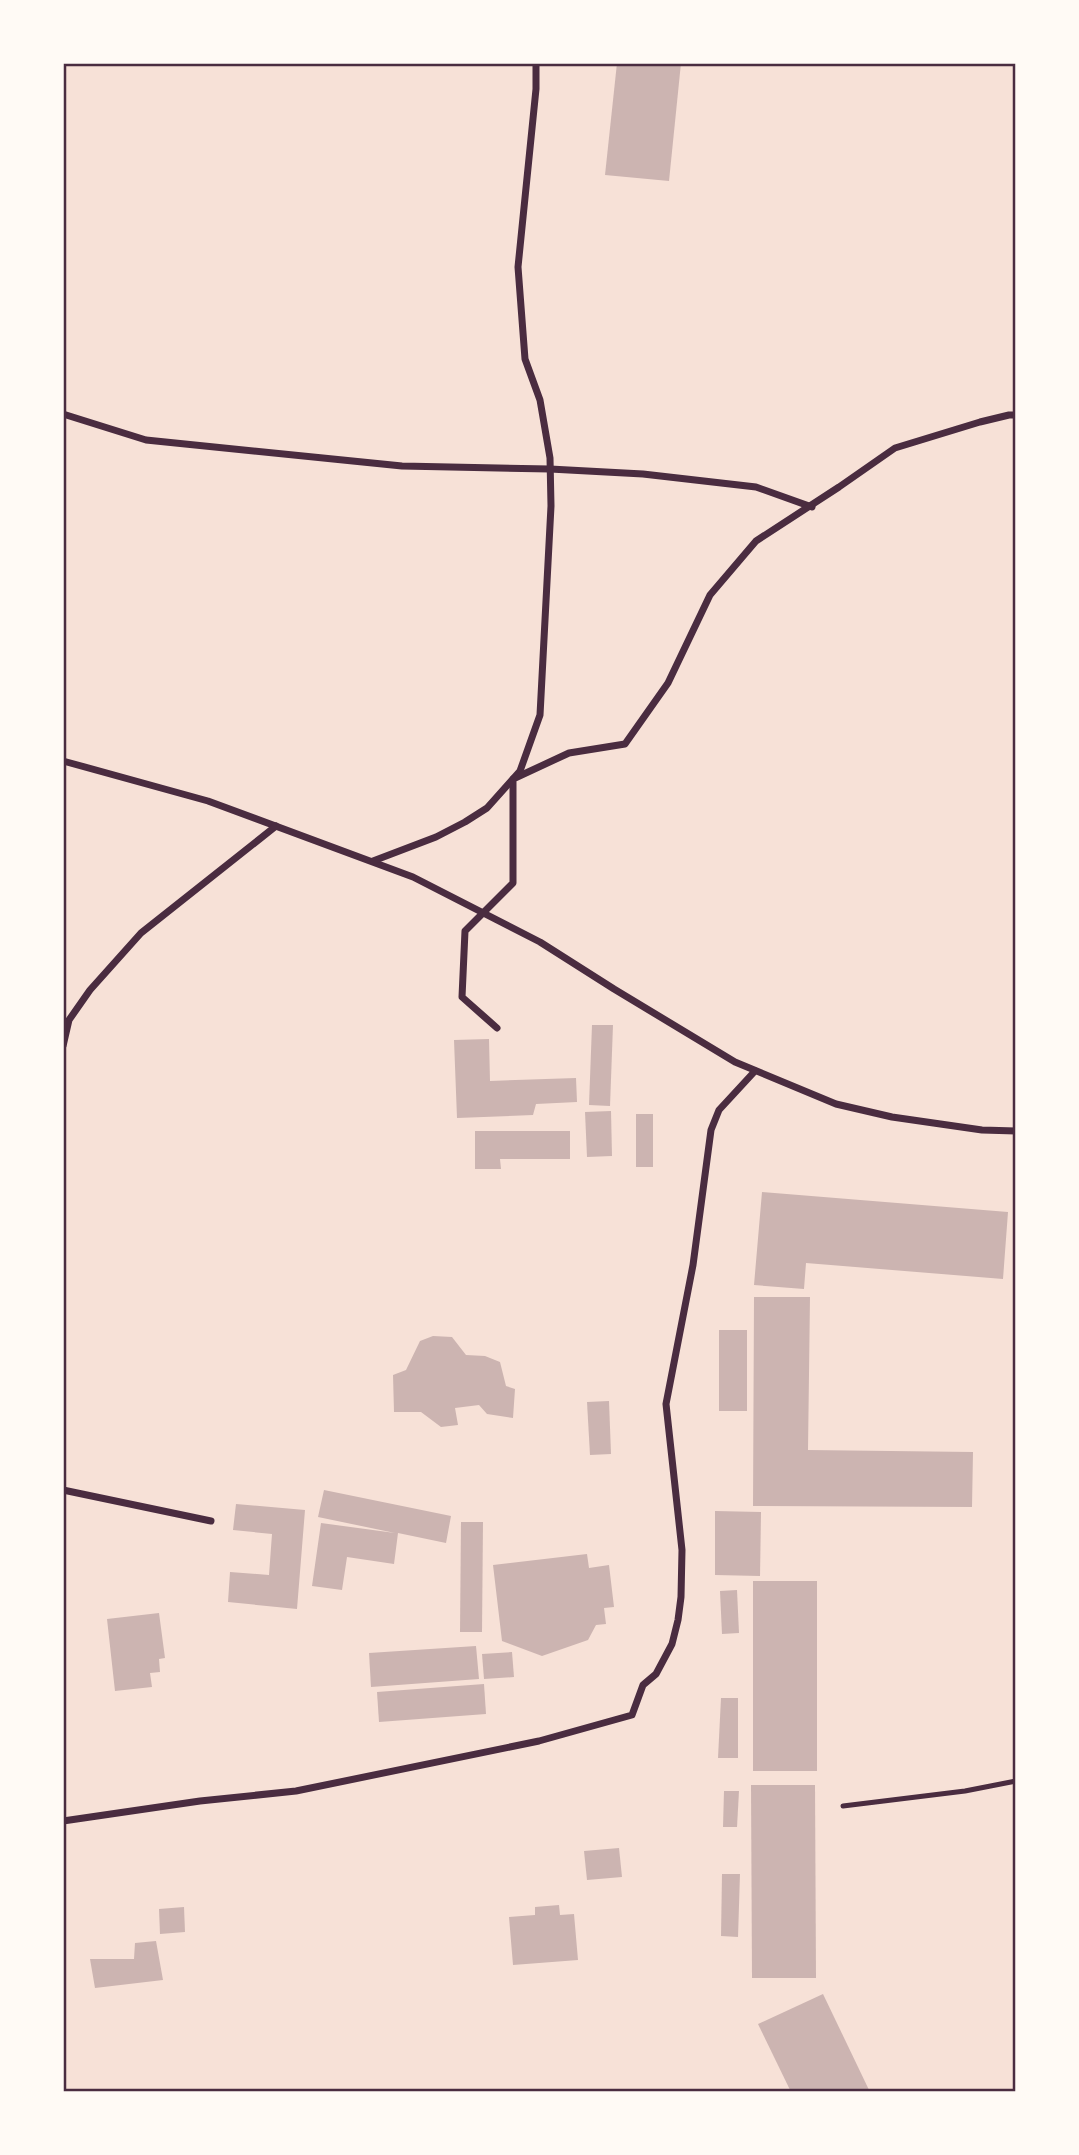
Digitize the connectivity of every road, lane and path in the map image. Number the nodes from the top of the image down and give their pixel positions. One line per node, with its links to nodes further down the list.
1 (536, 63): 4 (street)
2 (63, 414): 4 (street)
3 (1016, 415): 5 (street)
4 (550, 469): 5 (street); 7 (street)
5 (812, 507): 7 (street)
6 (63, 761): 8 (street)
7 (513, 779): 9 (street); 10 (street)
8 (276, 826): 9 (street); 12 (street)
9 (373, 862): 10 (street)
10 (483, 913): 11 (street); 13 (street)
11 (497, 1028)
12 (63, 1046)
13 (755, 1071): 14 (street); 19 (street)
14 (1016, 1131)
15 (63, 1490): 16 (street)
16 (211, 1521)
17 (1016, 1781): 18 (lane)
18 (843, 1806)
19 (63, 1821)

